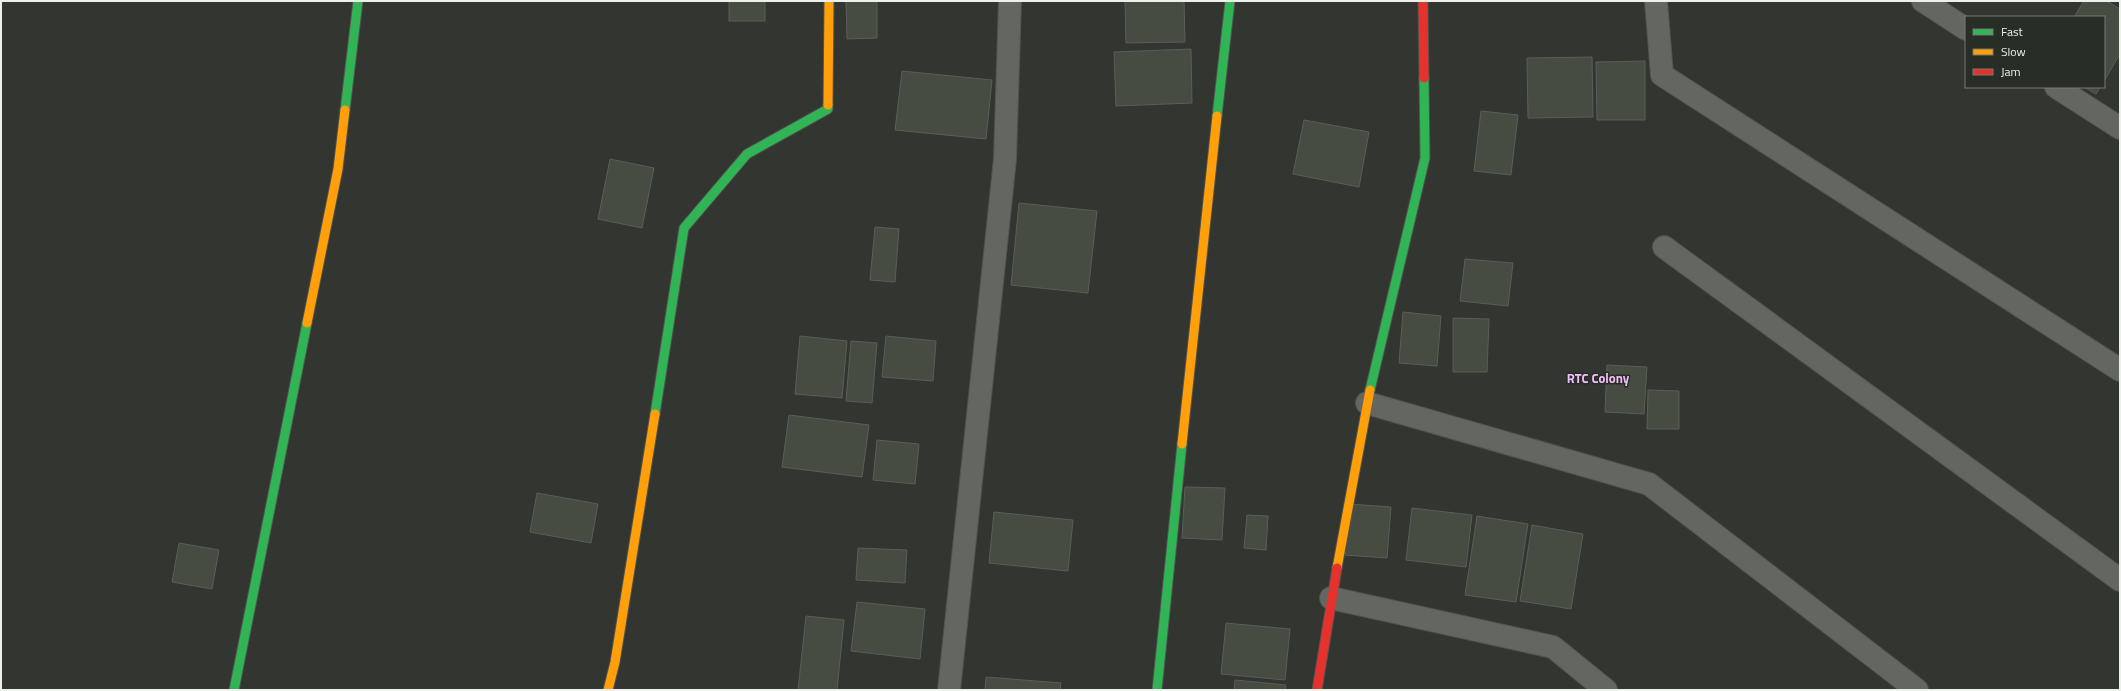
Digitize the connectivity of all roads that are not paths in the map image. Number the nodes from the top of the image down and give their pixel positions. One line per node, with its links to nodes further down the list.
1 (358, 1): 16 (street)
2 (829, 1): 17 (street)
3 (1010, 1): 18 (street)
4 (1230, 1): 19 (street)
5 (1423, 1): 13 (street)
6 (1656, 1): 12 (street)
7 (1923, 1): 8 (street)
8 (1965, 28)
9 (2058, 88): 10 (street)
10 (2120, 128)
11 (1664, 247): 14 (street)
12 (2120, 370)
13 (1368, 403): 15 (street); 22 (street)
14 (2120, 580)
15 (1331, 598): 20 (street); 21 (street)
16 (234, 690)
17 (608, 690)
18 (949, 690)
19 (1157, 690)
20 (1318, 690)
21 (1606, 690)
22 (1917, 690)

